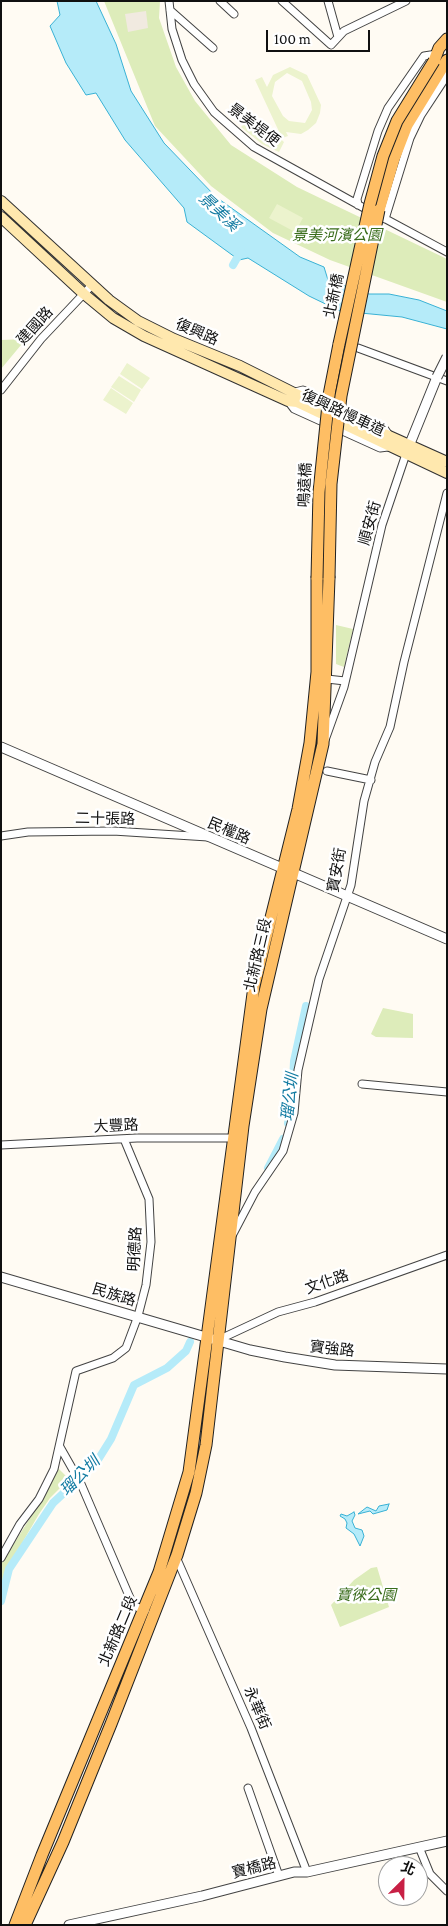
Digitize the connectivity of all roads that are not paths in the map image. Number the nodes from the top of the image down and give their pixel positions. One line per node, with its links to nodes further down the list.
1 (220, 1): 7 (street)
2 (282, 1): 8 (street)
3 (328, 1): 8 (street)
4 (406, 1): 5 (street)
5 (395, 3): 8 (street)
6 (169, 4): 10 (street); 13 (street, 景美堤便)
7 (234, 14)
8 (338, 37)
9 (447, 39): 11 (main road, 北新橋)
10 (213, 48)
11 (441, 61): 13 (main road, 北新橋); 13 (street)
12 (1, 201): 16 (main road, 復興路)
13 (373, 210): 15 (street, 景美堤便); 22 (main road, 北新橋, bridge)
14 (1, 217): 17 (main road, 復興路)
15 (447, 252)
16 (94, 284): 17 (street, 建國路); 23 (main road, 復興路)
17 (84, 294): 21 (street, 建國路); 23 (main road, 復興路)
18 (358, 348): 20 (street)
19 (447, 357): 23 (street, 順安街, bridge)
20 (447, 381)
21 (1, 390)
22 (335, 396): 27 (main road, 鳴遠橋, bridge)
23 (408, 449): 24 (main road); 25 (main road); 29 (street, 順安街)
24 (447, 462)
25 (447, 473)
26 (447, 494): 34 (street, 寶安街)
27 (323, 578): 28 (main road, 北新路三段); 30 (main road, 北新路三段)
28 (327, 679): 29 (street); 30 (street); 31 (main road, 北新路三段)
29 (345, 681): 31 (street, 順安街)
30 (315, 694): 37 (main road, 北新路三段)
31 (324, 744): 37 (main road, 北新路三段)
32 (1, 747): 36 (street, 民權路)
33 (328, 771): 34 (street)
34 (371, 780): 38 (street, 寶安街)
35 (1, 836): 36 (street, 二十張路)
36 (209, 837): 37 (street, 民權路)
37 (288, 871): 38 (street, 民權路); 42 (main road, 北新路三段); 45 (main road, 北新路三段)
38 (347, 897): 39 (street, 民權路); 45 (street, 寶安街)
39 (447, 939)
40 (362, 1084): 41 (street)
41 (447, 1092)
42 (233, 1138): 43 (street, 大豐路); 49 (main road, 北新路三段)
43 (124, 1139): 44 (street, 大豐路); 48 (street, 明德路)
44 (1, 1145)
45 (230, 1241): 49 (main road, 北新路三段)
46 (447, 1255): 49 (street, 文化路)
47 (1, 1277): 48 (street, 民族路)
48 (138, 1316): 49 (street, 民族路); 51 (street, 明德路)
49 (212, 1339): 50 (street, 寶強路); 52 (main road, 北新路二段); 54 (main road, 北新路二段)
50 (447, 1369)
51 (60, 1448): 53 (street, 明德路); 54 (street)
52 (176, 1557): 54 (main road, 北新路二段); 58 (street, 永華街)
53 (1, 1558)
54 (144, 1610): 61 (main road, 北新路二段); 62 (main road, 北新路二段)
55 (248, 1788): 59 (street)
56 (447, 1841): 57 (street, 寶橋路)
57 (419, 1847): 58 (street, 寶橋路); 60 (street)
58 (308, 1872): 59 (street, 寶橋路)
59 (279, 1876): 63 (street, 寶橋路)
60 (447, 1891)
61 (15, 1925)
62 (25, 1925)
63 (69, 1925)

